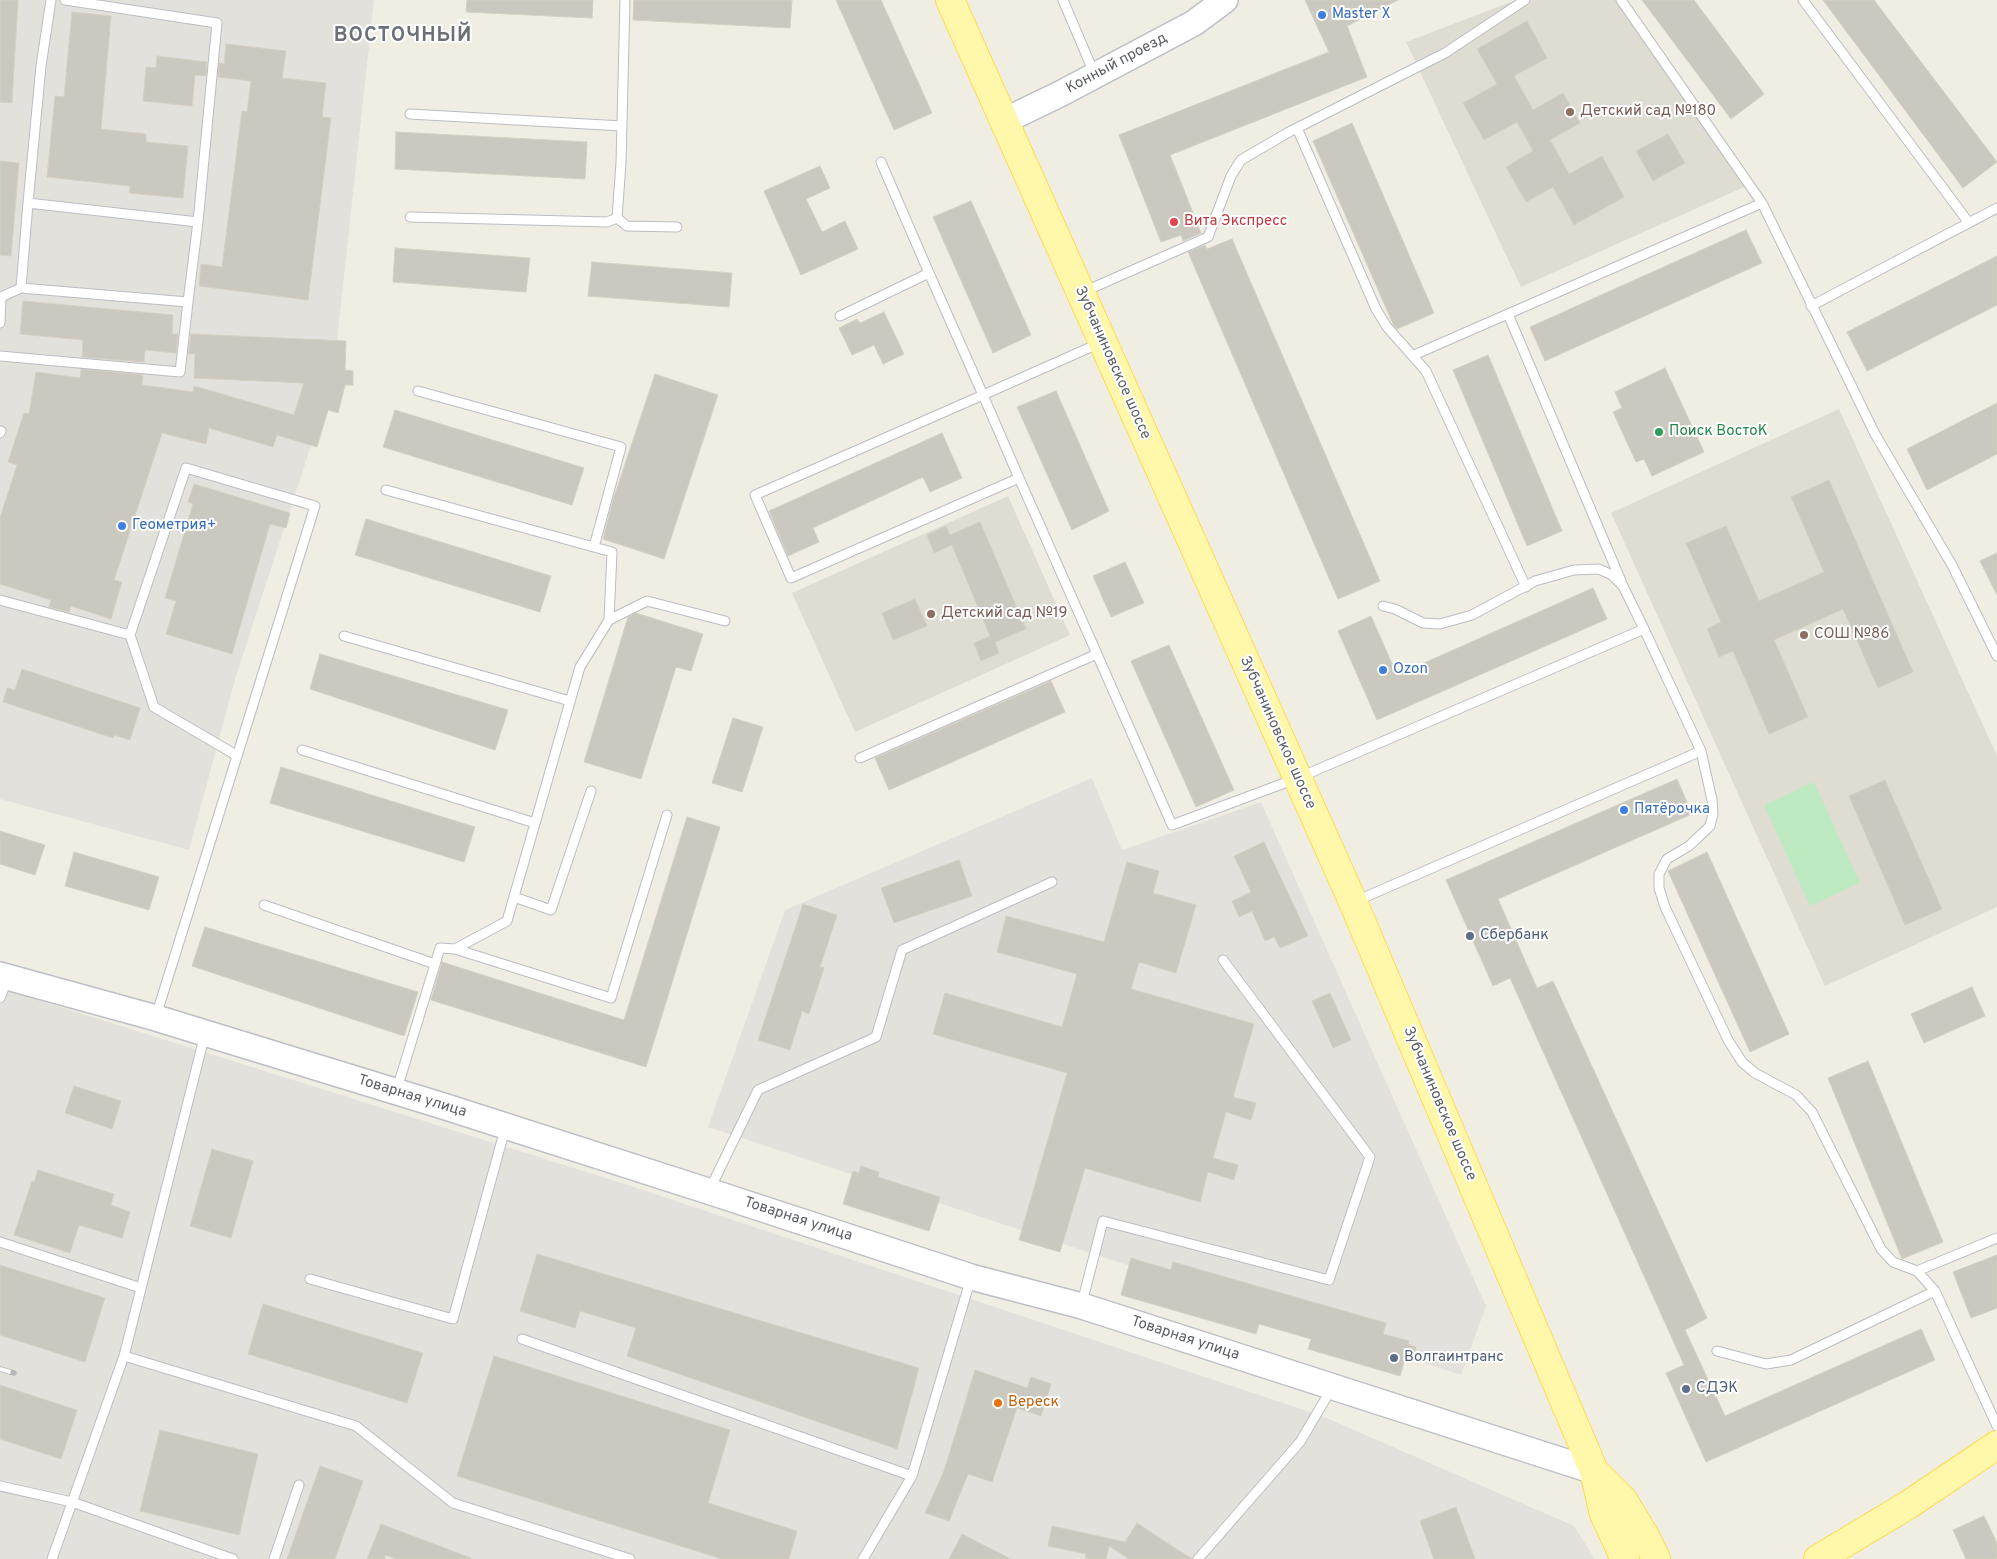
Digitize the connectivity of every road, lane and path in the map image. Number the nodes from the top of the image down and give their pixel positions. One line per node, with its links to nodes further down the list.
1 (51, 0): 16 (lane)
2 (65, 0): 21 (lane)
3 (625, 0): 13 (lane)
4 (950, 0): 12 (main road, Зубчаниновское шоссе)
5 (1063, 0): 10 (lane)
6 (1225, 0): 10 (street, Конный проезд)
7 (1525, 0): 14 (lane)
8 (1622, 0): 17 (lane)
9 (1802, 0): 22 (lane)
10 (1095, 74): 12 (street, Конный проезд)
11 (410, 114): 13 (lane)
12 (1004, 121): 26 (main road, Зубчаниновское шоссе)
13 (622, 126): 20 (lane)
14 (1297, 128): 26 (lane); 33 (lane)
15 (881, 162): 24 (lane)
16 (28, 203): 21 (lane); 25 (lane)
17 (1762, 203): 28 (lane); 29 (lane)
18 (1997, 208): 22 (lane)
19 (410, 217): 20 (lane)
20 (618, 218): 23 (lane)
21 (198, 222): 27 (lane)
22 (1969, 223): 28 (lane)
23 (677, 227)
24 (929, 273): 30 (lane); 36 (lane)
25 (21, 288): 27 (lane); 31 (lane)
26 (1081, 293): 32 (main road, Зубчаниновское шоссе)
27 (188, 302): 34 (lane)
28 (1811, 306): 50 (lane)
29 (1508, 314): 33 (lane); 41 (lane)
30 (840, 316)
31 (0, 323)
32 (1102, 342): 36 (lane); 56 (main road, Зубчаниновское шоссе)
33 (1414, 355): 40 (lane)
34 (0, 356)
35 (418, 390): 39 (lane)
36 (983, 394): 37 (lane); 37 (lane)
37 (1019, 478): 49 (lane)
38 (386, 490): 39 (lane)
39 (594, 547): 44 (lane)
40 (1526, 586): 41 (lane); 43 (lane)
41 (1623, 586): 46 (lane)
42 (0, 600): 47 (lane)
43 (1383, 606)
44 (609, 620): 45 (lane); 51 (lane)
45 (725, 621)
46 (1644, 628): 53 (lane); 56 (lane)
47 (130, 635): 54 (lane); 54 (lane)
48 (344, 636): 51 (lane)
49 (1097, 654): 55 (lane); 56 (lane)
50 (1997, 656)
51 (570, 701): 59 (lane)
52 (302, 750): 59 (lane)
53 (1701, 751): 62 (lane); 75 (lane)
54 (236, 755): 68 (lane)
55 (860, 758)
56 (1298, 778): 62 (main road, Зубчаниновское шоссе)
57 (591, 791): 61 (lane)
58 (667, 815): 64 (lane)
59 (535, 823): 61 (lane)
60 (1052, 882): 72 (lane)
61 (514, 897): 64 (lane)
62 (1353, 902): 87 (main road, Зубчаниновское шоссе)
63 (264, 905): 66 (lane)
64 (455, 949): 66 (lane)
65 (1223, 960): 80 (lane)
66 (435, 964): 70 (lane)
67 (3, 984): 68 (street, Товарная улица)
68 (156, 1018): 69 (street, Товарная улица)
69 (205, 1033): 70 (street, Товарная улица); 78 (lane)
70 (396, 1092): 71 (street, Товарная улица)
71 (506, 1126): 72 (street, Товарная улица); 77 (lane)
72 (708, 1191): 76 (street, Товарная улица)
73 (1997, 1238): 75 (lane)
74 (0, 1242): 78 (lane)
75 (1917, 1271): 79 (lane)
76 (971, 1277): 80 (street, Товарная улица); 88 (lane)
77 (310, 1279)
78 (141, 1288): 83 (lane)
79 (1935, 1291): 82 (lane); 85 (lane)
80 (1082, 1306): 84 (street, Товарная улица)
81 (522, 1339): 88 (lane)
82 (1716, 1351)
83 (124, 1356): 91 (lane); 96 (lane)
84 (1334, 1386): 87 (street, Товарная улица); 98 (lane)
85 (1997, 1426)
86 (1997, 1446): 101 (main road)
87 (1594, 1471): 92 (main road, Зубчаниновское шоссе); 99 (main road, Зубчаниновское шоссе)
88 (912, 1476): 97 (lane)
89 (299, 1485): 95 (lane)
90 (0, 1486): 91 (lane)
91 (72, 1502): 93 (lane); 94 (lane)
92 (1650, 1548): 100 (main road, Зубчаниновское шоссе)
93 (52, 1559)
94 (233, 1559)
95 (274, 1559)
96 (630, 1559)
97 (863, 1559)
98 (1198, 1559)
99 (1625, 1559)
100 (1673, 1559)
101 (1818, 1559)

